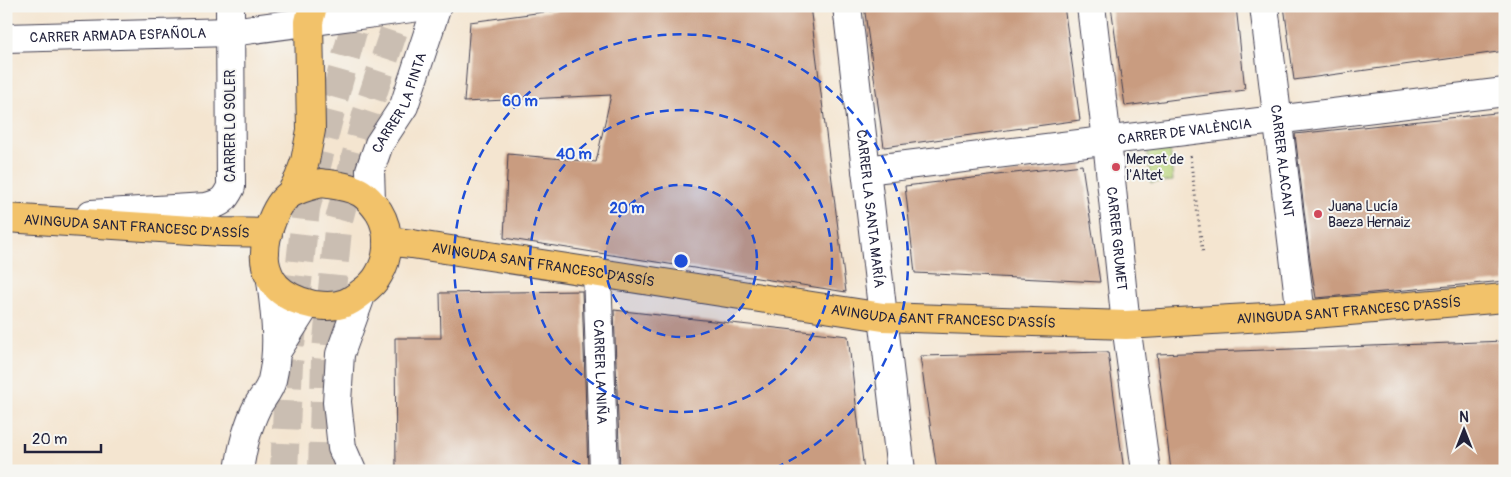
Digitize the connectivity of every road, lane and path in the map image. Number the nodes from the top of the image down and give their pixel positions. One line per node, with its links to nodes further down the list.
1 (427, 6): 6 (street, CARRER ARMADA ESPAÑOLA)
2 (437, 6): 15 (street, CARRER LA PINTA)
3 (847, 6): 13 (street, CARRER LA SANTA MARÍA)
4 (1091, 6): 12 (street, CARRER GRUMET)
5 (1264, 6): 10 (street, CARRER ALACANT)
6 (311, 14): 7 (street, CARRER ARMADA ESPAÑOLA); 14 (main road)
7 (230, 19): 8 (street, CARRER ARMADA ESPAÑOLA); 16 (street, CARRER LO SOLER)
8 (6, 38)
9 (1505, 92): 10 (street, CARRER DE VALÈNCIA)
10 (1278, 120): 11 (street, CARRER DE VALÈNCIA); 25 (street, CARRER ALACANT)
11 (1187, 131): 12 (street, CARRER DE VALÈNCIA); 19 (path)
12 (1107, 141): 13 (street, CARRER DE VALÈNCIA); 27 (street, CARRER GRUMET)
13 (866, 170): 26 (street, CARRER LA SANTA MARÍA)
14 (291, 193): 15 (main road); 17 (main road)
15 (371, 201): 18 (main road)
16 (17, 218): 17 (main road, AVINGUDA SANT FRANCESC D'ASSÍS)
17 (268, 233): 21 (main road)
18 (387, 241): 20 (main road, AVINGUDA SANT FRANCESC D’ASSÍS); 22 (main road)
19 (1203, 254)
20 (597, 272): 26 (main road, AVINGUDA SANT FRANCESC D’ASSÍS); 31 (street, CARRER LA NIÑA)
21 (271, 280): 24 (main road); 28 (street)
22 (362, 293): 24 (main road); 30 (street)
23 (1505, 298): 25 (main road, AVINGUDA SANT FRANCESC D’ASSÍS)
24 (308, 304): 28 (street)
25 (1301, 315): 27 (main road, AVINGUDA SANT FRANCESC D’ASSÍS)
26 (883, 317): 27 (main road, AVINGUDA SANT FRANCESC D’ASSÍS); 32 (street, CARRER LA SANTA MARÍA)
27 (1126, 325): 33 (street, CARRER GRUMET)
28 (277, 351): 29 (street)
29 (239, 471)
30 (352, 471)
31 (604, 471)
32 (902, 471)
33 (1146, 471)

